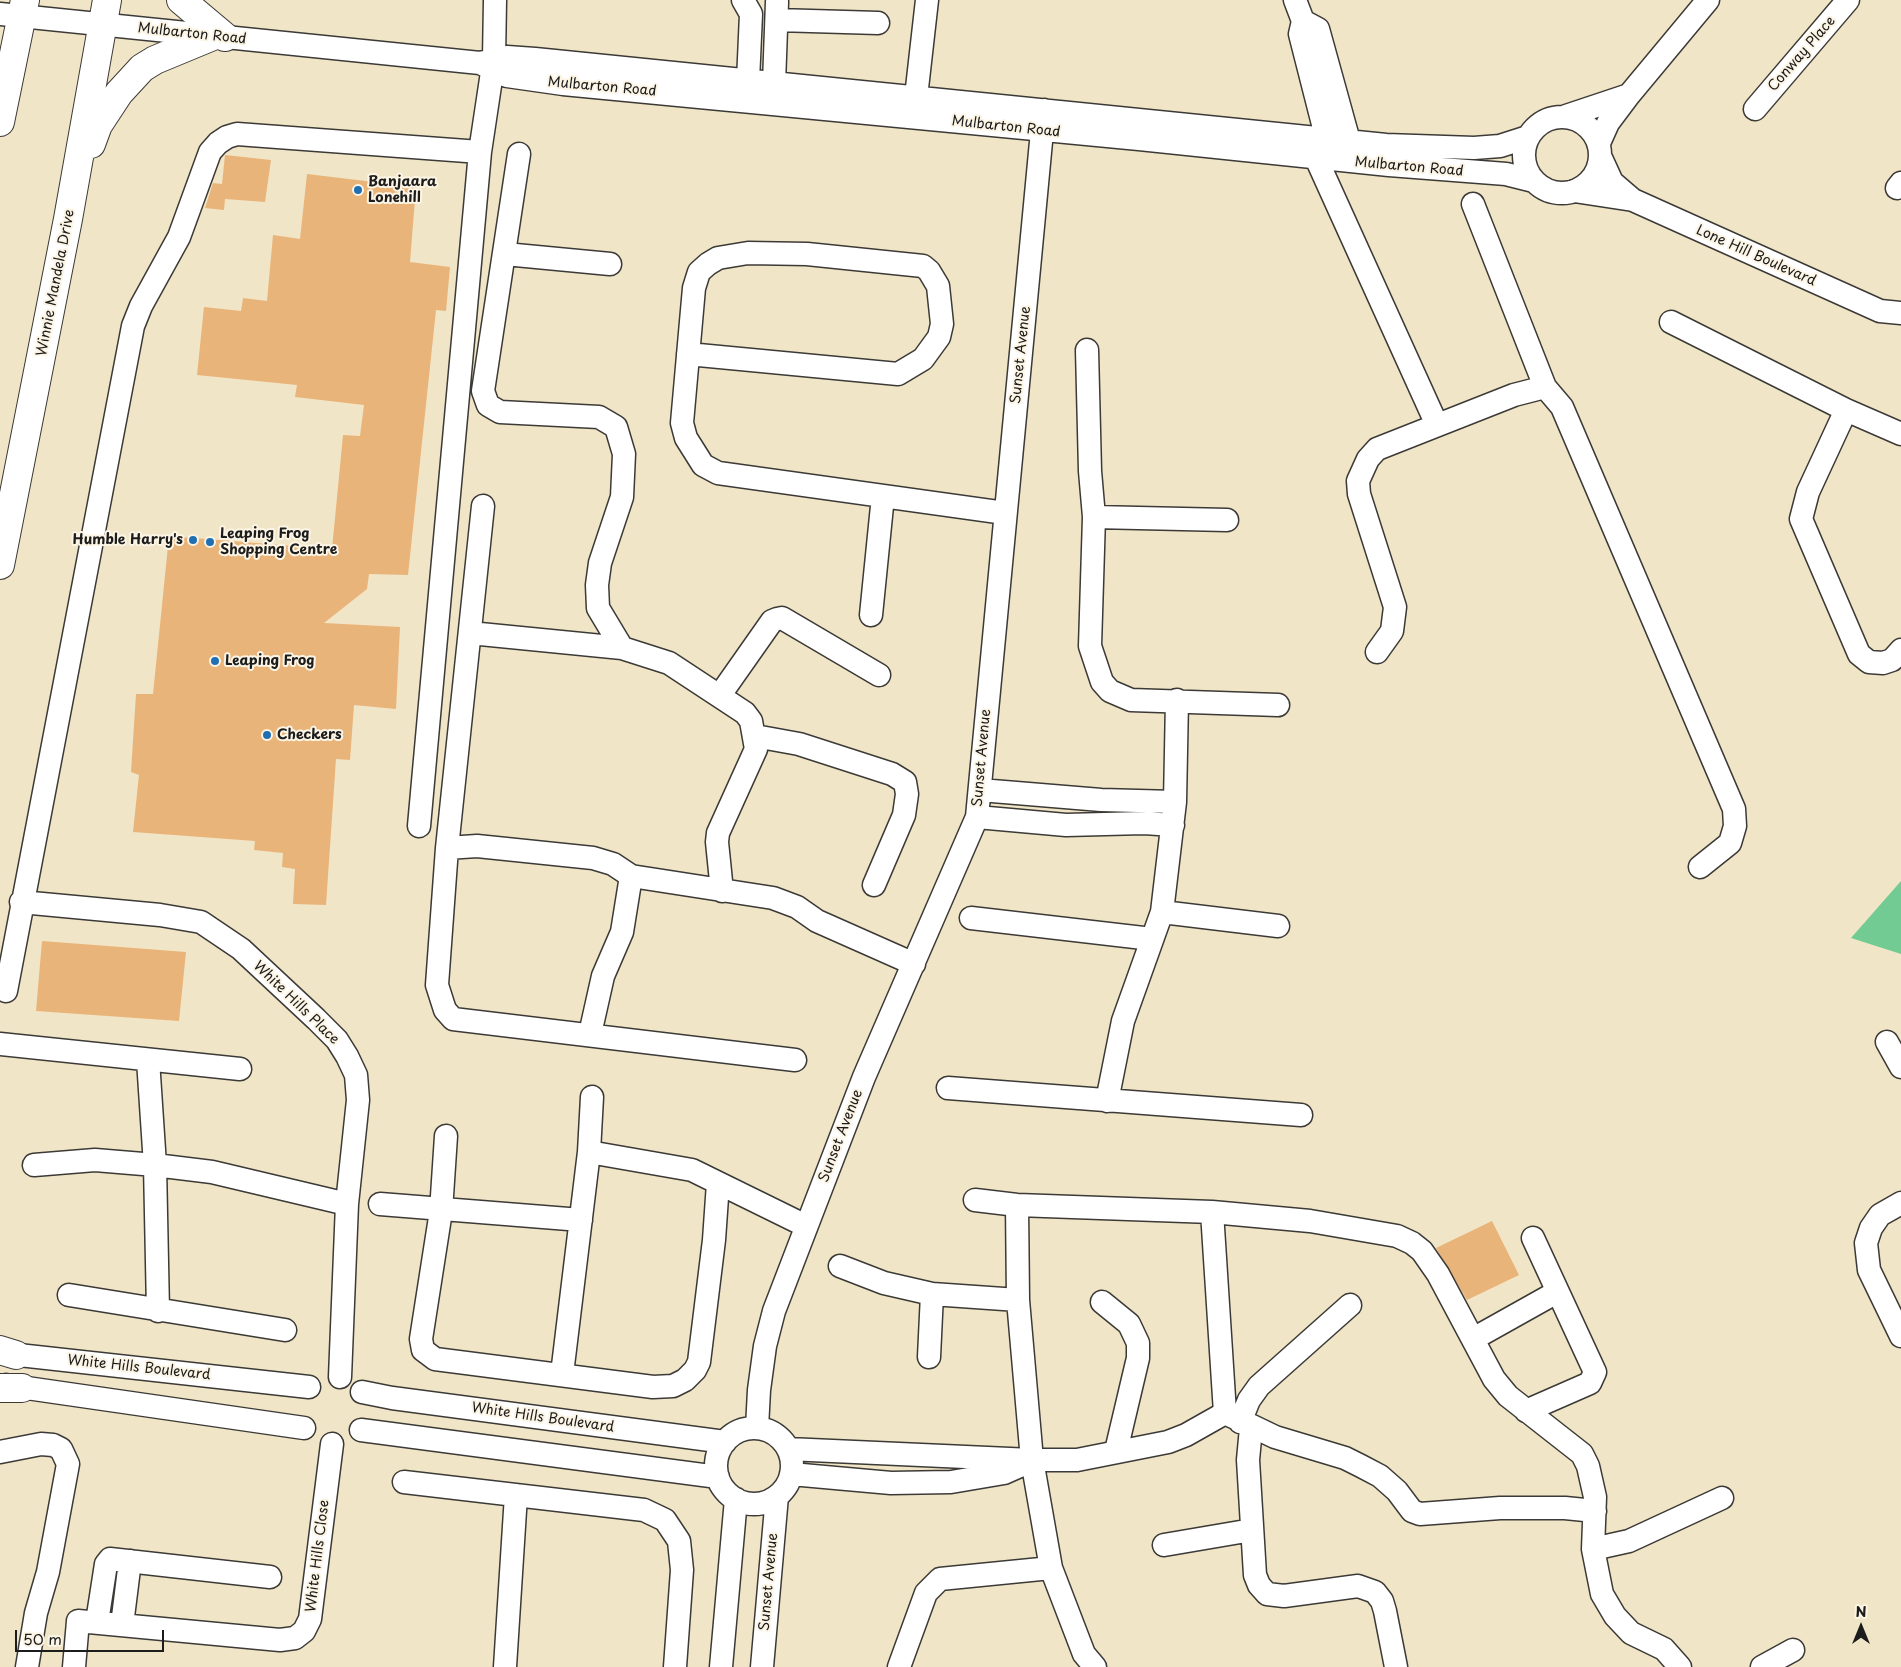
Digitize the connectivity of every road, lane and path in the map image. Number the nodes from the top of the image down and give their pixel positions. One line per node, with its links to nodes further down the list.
1 (181, 0): 12 (main road)
2 (495, 0): 13 (street)
3 (927, 0): 17 (street)
4 (1295, 0): 23 (street)
5 (1708, 0): 16 (street)
6 (1848, 0): 18 (street, Conway Place)
7 (747, 7): 8 (street); 14 (street)
8 (778, 7): 11 (street); 15 (street)
9 (16, 10): 10 (street, Mulbarton Road); 21 (main road)
10 (105, 12): 12 (street, Mulbarton Road); 31 (main road, Winnie Mandela Drive)
11 (878, 22)
12 (219, 37): 13 (street, Mulbarton Road); 31 (main road)
13 (489, 64): 14 (street, Mulbarton Road); 20 (street, Mulbarton Road); 25 (street)
14 (748, 80): 15 (street, Mulbarton Road)
15 (774, 83): 17 (street, Mulbarton Road)
16 (1628, 95): 19 (street, Mulbarton Road); 24 (street)
17 (916, 97): 20 (street, Mulbarton Road)
18 (1755, 108)
19 (1566, 116): 22 (street, Mulbarton Road); 24 (street)
20 (1043, 120): 23 (street, Mulbarton Road); 45 (street, Sunset Avenue)
21 (0, 122)
22 (1528, 137): 23 (street, Mulbarton Road); 27 (street)
23 (1328, 145): 27 (street, Mulbarton Road); 41 (street)
24 (1600, 150): 28 (street); 29 (street, Lone Hill Boulevard)
25 (480, 152): 65 (street); 71 (street)
26 (518, 154): 32 (street)
27 (1534, 181): 28 (street, Mulbarton Road)
28 (1574, 191): 29 (street, Lone Hill Boulevard)
29 (1633, 200): 34 (street, Lone Hill Boulevard)
30 (1473, 204): 39 (street)
31 (68, 219): 48 (main road, Winnie Mandela Drive)
32 (505, 254): 33 (street); 49 (street)
33 (610, 264)
34 (1890, 312): 36 (street, Lone Hill Boulevard)
35 (1671, 322): 40 (street)
36 (1901, 328)
37 (1087, 350): 46 (street)
38 (688, 354): 38 (street); 43 (street)
39 (1545, 387): 41 (street); 67 (street)
40 (1846, 410): 42 (street); 54 (street)
41 (1437, 424): 55 (street)
42 (1901, 434)
43 (883, 496): 45 (street); 50 (street)
44 (483, 506): 51 (street)
45 (1005, 513): 61 (street, Sunset Avenue)
46 (1094, 518): 47 (street); 58 (street)
47 (1227, 520)
48 (0, 565)
49 (598, 608): 52 (street); 53 (street)
50 (871, 615)
51 (470, 634): 52 (street); 66 (street)
52 (576, 645): 53 (street)
53 (622, 648): 57 (street)
54 (1901, 650)
55 (1377, 652)
56 (879, 675): 57 (street)
57 (720, 695): 60 (street)
58 (1176, 700): 59 (street); 62 (street)
59 (1278, 705)
60 (755, 736): 69 (street); 70 (street)
61 (980, 790): 62 (street); 63 (street, Sunset Avenue)
62 (1175, 802): 64 (street)
63 (977, 817): 64 (street); 76 (street, Sunset Avenue)
64 (1173, 825): 72 (street)
65 (419, 826)
66 (447, 848): 68 (street); 78 (street)
67 (1700, 867)
68 (631, 876): 70 (street); 78 (street)
69 (874, 884)
70 (722, 892): 76 (street)
71 (21, 902): 77 (street); 96 (street, White Hills Place)
72 (1162, 912): 74 (street); 75 (street)
73 (971, 918): 75 (street)
74 (1278, 926)
75 (1152, 938): 87 (street)
76 (914, 964): 102 (street, Sunset Avenue)
77 (6, 991)
78 (590, 1034): 82 (street)
79 (1887, 1042): 83 (street)
80 (0, 1044): 81 (street)
81 (148, 1060): 84 (street); 92 (street)
82 (794, 1060)
83 (1901, 1067)
84 (240, 1069)
85 (948, 1088): 87 (street)
86 (592, 1097): 90 (street)
87 (1107, 1101): 88 (street)
88 (1301, 1115)
89 (446, 1136): 99 (street)
90 (589, 1152): 93 (street); 101 (street)
91 (34, 1165): 92 (street)
92 (155, 1165): 96 (street); 111 (street)
93 (718, 1183): 102 (street); 117 (street)
94 (975, 1200): 98 (street)
95 (1901, 1203): 113 (street)
96 (347, 1204): 118 (street, White Hills Place)
97 (380, 1204): 99 (street)
98 (1017, 1206): 100 (street); 108 (street)
99 (441, 1211): 101 (street); 117 (street)
100 (1212, 1212): 114 (street); 123 (street)
101 (581, 1220): 117 (street)
102 (806, 1226): 125 (street, Sunset Avenue)
103 (1533, 1238): 105 (street)
104 (840, 1266): 106 (street)
105 (1557, 1292): 114 (street); 122 (street)
106 (932, 1294): 108 (street); 116 (street)
107 (69, 1295): 111 (street)
108 (1018, 1300): 132 (street)
109 (1102, 1302): 130 (street)
110 (1350, 1305): 123 (street)
111 (158, 1311): 112 (street)
112 (284, 1330)
113 (1901, 1336)
114 (1473, 1339): 122 (street)
115 (5, 1352): 120 (street, White Hills Boulevard)
116 (929, 1357)
117 (562, 1374)
118 (340, 1377): 120 (street); 121 (street)
119 (7, 1387): 124 (street)
120 (309, 1387): 124 (street)
121 (362, 1392): 126 (street); 127 (street, White Hills Boulevard)
122 (1526, 1411): 140 (street)
123 (1239, 1421): 130 (street); 140 (street); 141 (street)
124 (304, 1428): 128 (street)
125 (757, 1428): 127 (street); 129 (street)
126 (361, 1430): 128 (street); 134 (street)
127 (725, 1442): 134 (street)
128 (332, 1444): 148 (street, White Hills Close)
129 (788, 1449): 132 (street); 133 (street)
130 (1116, 1451): 132 (street)
131 (0, 1452): 150 (street)
132 (1032, 1460): 133 (street); 145 (street)
133 (791, 1474): 137 (street)
134 (718, 1477): 139 (street)
135 (404, 1482): 136 (street)
136 (516, 1495): 152 (street); 153 (street)
137 (777, 1496): 139 (street); 155 (street, Sunset Avenue)
138 (1722, 1498): 143 (street)
139 (736, 1499): 154 (street)
140 (1595, 1511): 143 (street)
141 (1252, 1530): 142 (street); 158 (street)
142 (1164, 1544)
143 (1593, 1549): 159 (street)
144 (130, 1561): 146 (street); 147 (street); 148 (street)
145 (1051, 1568): 156 (street); 157 (street)
146 (270, 1577)
147 (97, 1622): 148 (street, White Hills Close); 151 (street, White Hills Close)
148 (122, 1625)
149 (1794, 1650): 160 (street)
150 (27, 1667)
151 (74, 1667)
152 (505, 1667)
153 (675, 1667)
154 (721, 1667)
155 (762, 1667)
156 (899, 1667)
157 (1095, 1667)
158 (1396, 1667)
159 (1680, 1667)
160 (1762, 1667)

